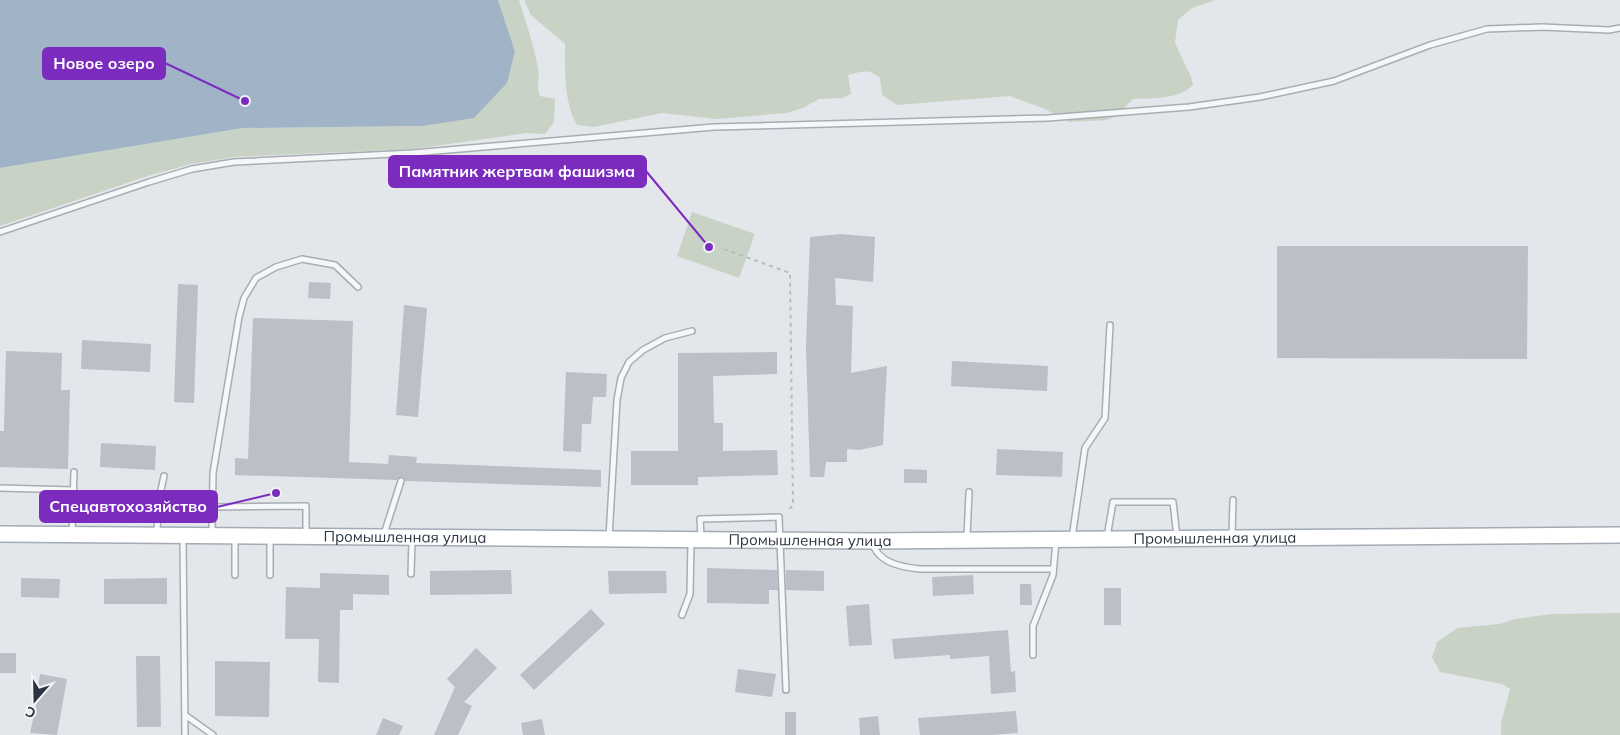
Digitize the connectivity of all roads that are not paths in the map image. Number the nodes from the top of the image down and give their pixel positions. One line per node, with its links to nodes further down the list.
1 (1620, 28): 2 (lane)
2 (0, 232)
3 (358, 287): 13 (lane)
4 (1110, 325): 29 (lane)
5 (692, 331): 26 (lane)
6 (74, 472): 10 (lane)
7 (164, 476): 17 (lane)
8 (401, 481): 23 (lane)
9 (0, 488): 10 (lane)
10 (74, 490): 15 (lane)
11 (969, 492): 34 (lane)
12 (1233, 500): 25 (lane)
13 (212, 507): 19 (lane); 22 (lane)
14 (0, 534): 15 (main road, Промышленная улица)
15 (72, 534): 17 (main road, Промышленная улица)
16 (1620, 535): 25 (main road, Промышленная улица)
17 (157, 536): 18 (main road, Промышленная улица)
18 (183, 536): 19 (main road, Промышленная улица); 42 (lane)
19 (212, 536): 20 (main road, Промышленная улица)
20 (236, 537): 21 (main road, Промышленная улица); 37 (lane)
21 (270, 537): 22 (main road, Промышленная улица); 38 (lane)
22 (306, 537): 23 (main road, Промышленная улица)
23 (384, 537): 24 (main road, Промышленная улица)
24 (412, 537): 26 (main road, Промышленная улица); 36 (lane)
25 (1232, 539): 31 (main road, Промышленная улица)
26 (608, 540): 27 (main road, Промышленная улица)
27 (696, 540): 32 (main road, Промышленная улица); 32 (lane); 39 (lane)
28 (1056, 540): 29 (main road, Промышленная улица); 34 (main road, Промышленная улица); 35 (lane)
29 (1072, 540): 30 (main road, Промышленная улица)
30 (1107, 540): 31 (main road, Промышленная улица); 31 (lane)
31 (1177, 540)
32 (780, 541): 33 (main road, Промышленная улица); 41 (lane)
33 (872, 541): 34 (main road, Промышленная улица); 35 (lane)
34 (967, 541)
35 (1053, 569): 40 (lane)
36 (411, 574)
37 (235, 575)
38 (270, 575)
39 (682, 615)
40 (1033, 656)
41 (786, 690)
42 (185, 715): 43 (lane); 44 (lane)
43 (185, 735)
44 (214, 735)

